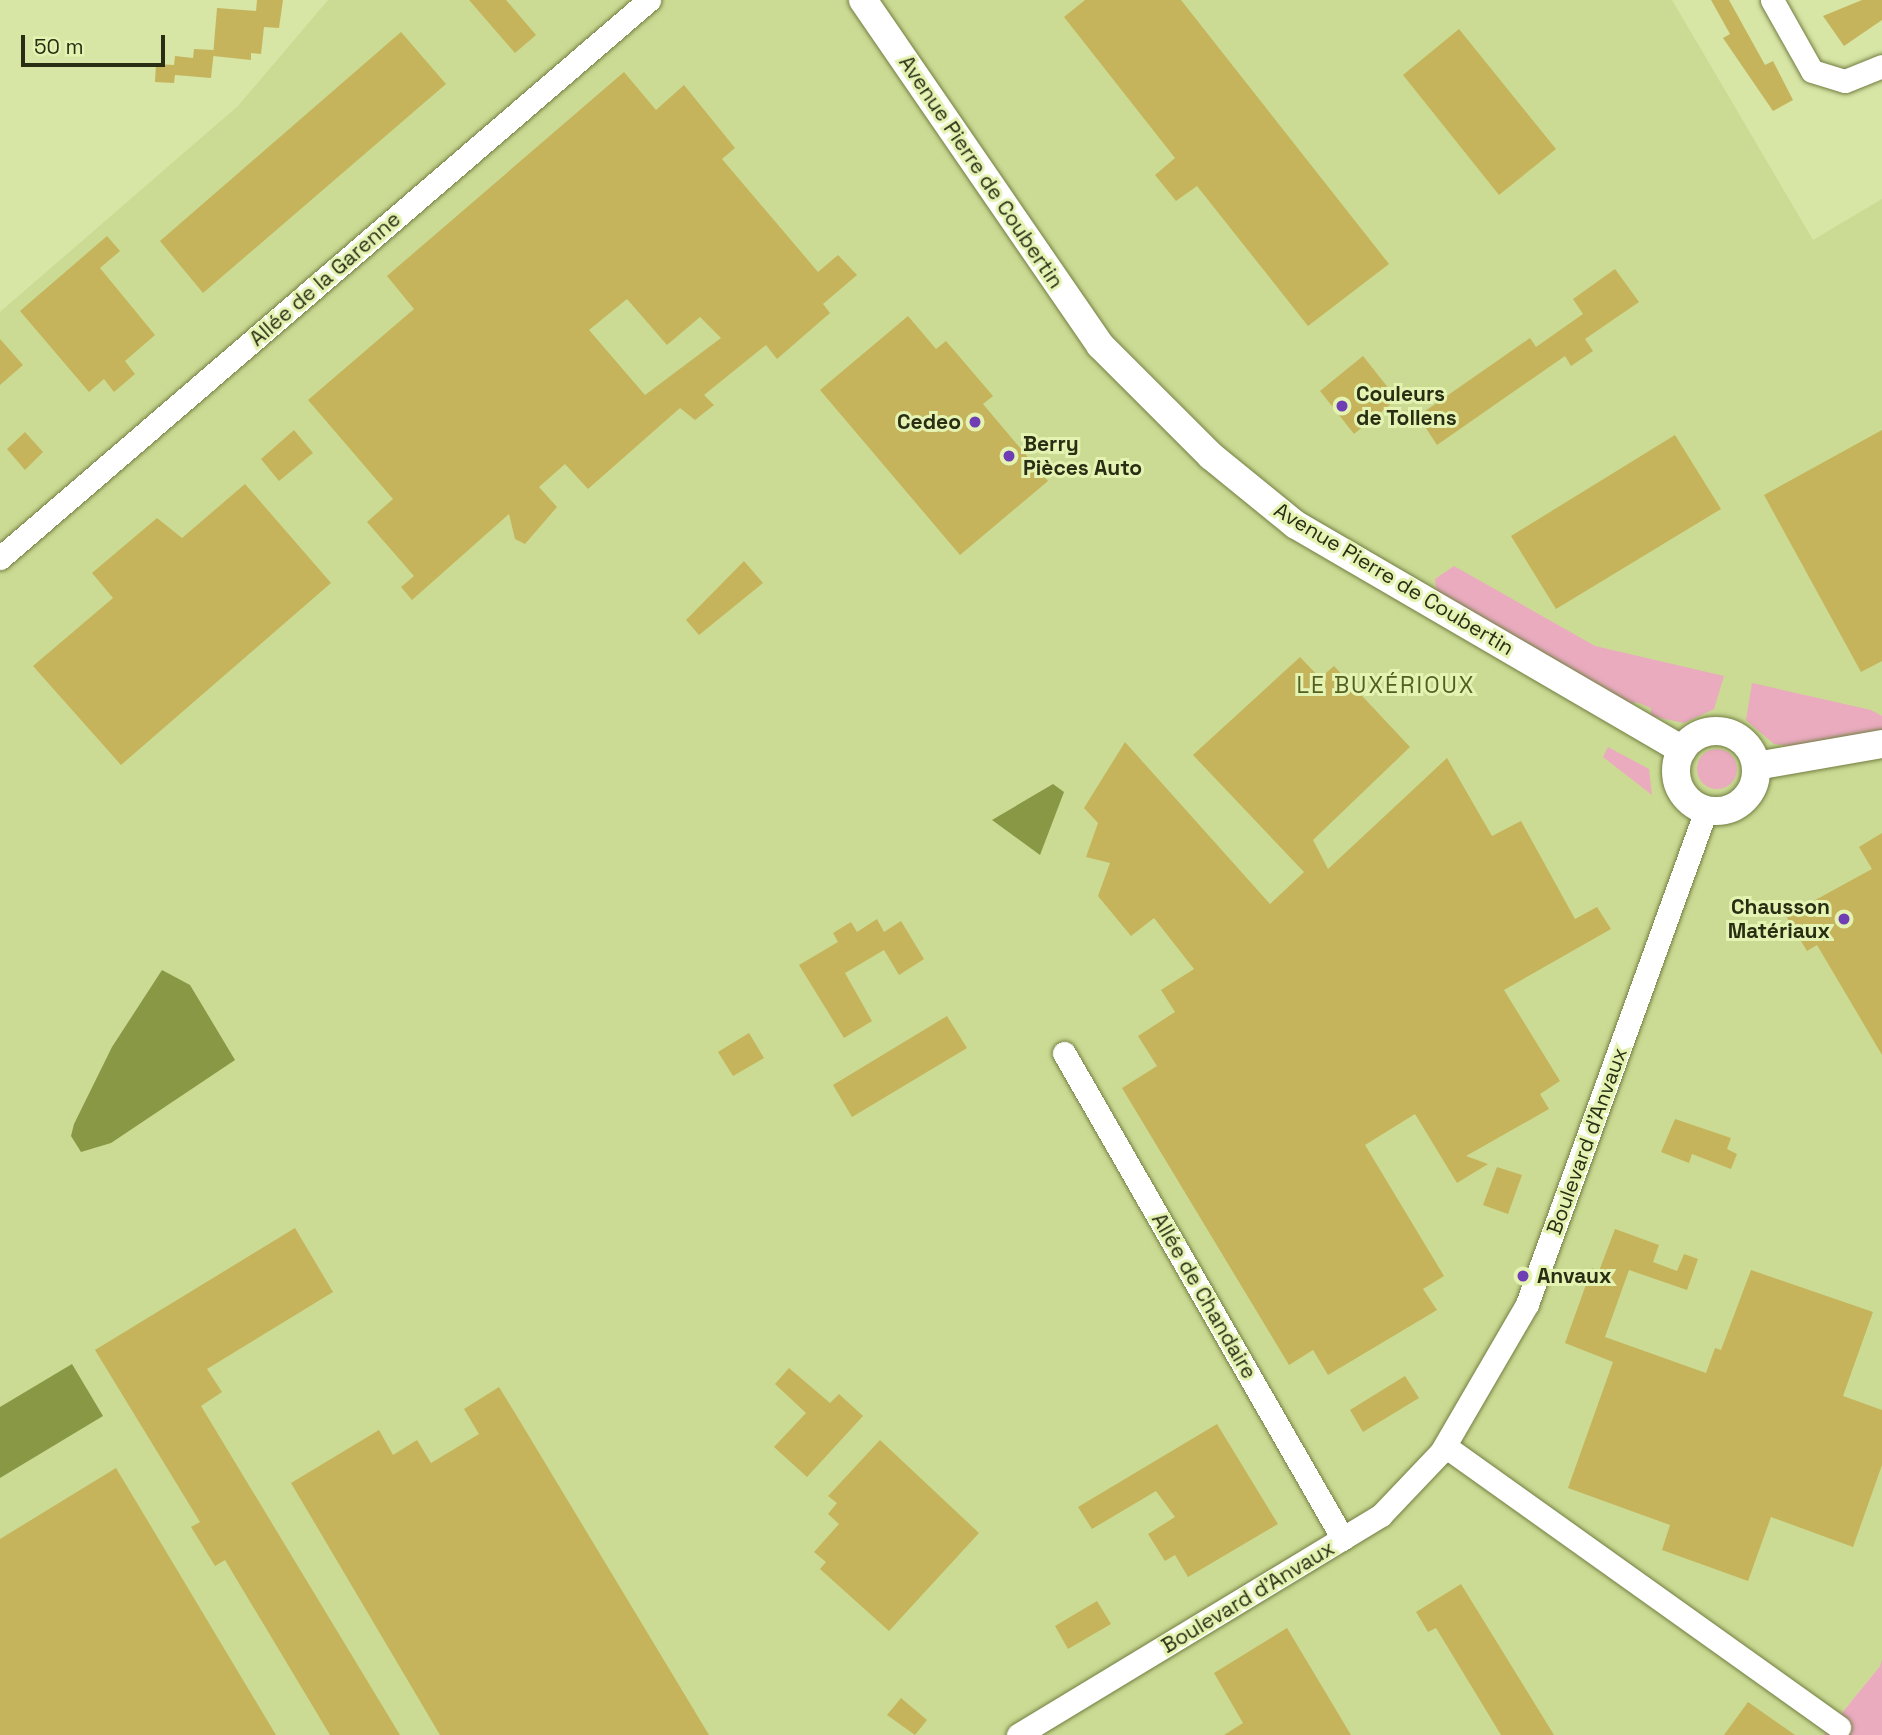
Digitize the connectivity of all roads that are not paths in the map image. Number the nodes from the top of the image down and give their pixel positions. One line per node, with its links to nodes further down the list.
1 (649, 0): 5 (street, Allée de la Garenne)
2 (863, 0): 7 (street, Avenue Pierre de Coubertin)
3 (1772, 0): 4 (street)
4 (1882, 66)
5 (0, 558)
6 (1882, 744): 8 (street)
7 (1682, 750): 8 (street); 9 (street)
8 (1756, 766): 9 (street)
9 (1706, 810): 11 (street, Boulevard d'Anvaux)
10 (1064, 1053): 12 (street, Allée de Chandaire)
11 (1445, 1446): 12 (street, Boulevard d'Anvaux); 13 (street)
12 (1343, 1539): 14 (street, Boulevard d'Anvaux)
13 (1839, 1727)
14 (1018, 1735)

